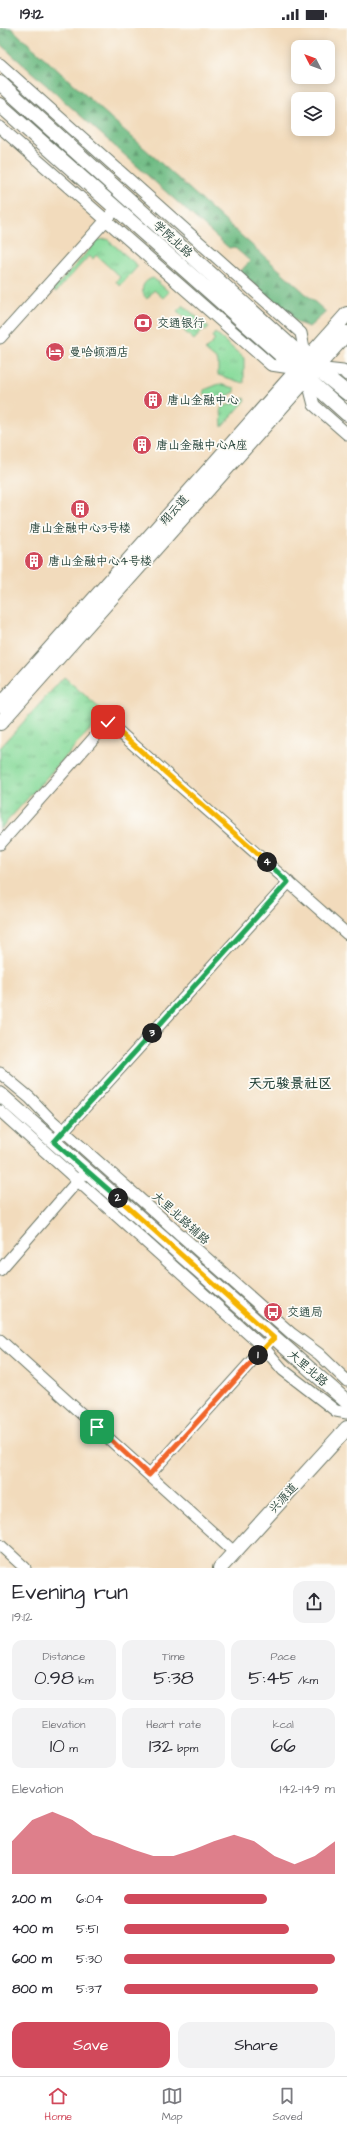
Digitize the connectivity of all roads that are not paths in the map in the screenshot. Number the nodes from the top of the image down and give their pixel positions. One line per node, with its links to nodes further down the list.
1 (0, 64): 5 (street)
2 (0, 83): 6 (main road, 学院北路)
3 (0, 105): 7 (main road, 学院北路)
4 (0, 127): 8 (street)
5 (92, 147): 6 (street); 14 (street)
6 (83, 158): 7 (main road); 14 (main road, 学院北路)
7 (73, 170): 8 (street); 9 (main road, 学院北路)
8 (62, 182): 10 (street)
9 (116, 209): 10 (street); 14 (main road, 学院北路)
10 (106, 220): 13 (street); 14 (street)
11 (347, 314): 14 (main road, 翔云道)
12 (347, 333): 14 (main road, 翔云道)
13 (0, 338)
14 (307, 369): 15 (street); 16 (main road, 学院北路); 17 (main road, 学院北路); 18 (street); 19 (main road, 翔云道); 20 (main road, 翔云道)
15 (347, 375)
16 (347, 393)
17 (347, 414)
18 (347, 434)
19 (3, 698)
20 (0, 723)
21 (0, 844): 22 (street)
22 (288, 882): 23 (street); 27 (street)
23 (347, 934)
24 (0, 1073): 27 (street, 大里北路辅路)
25 (0, 1094): 27 (main road, 大里北路)
26 (0, 1111): 29 (street)
27 (58, 1136): 28 (main road, 大里北路); 33 (street, 大里北路辅路)
28 (87, 1171): 29 (street); 32 (main road, 大里北路)
29 (76, 1181): 30 (street); 32 (street)
30 (0, 1270)
31 (0, 1340): 38 (street)
32 (269, 1343): 34 (main road, 大里北路); 35 (street); 38 (street)
33 (347, 1381)
34 (347, 1402)
35 (347, 1413)
36 (347, 1428): 40 (main road, 兴源道)
37 (347, 1438): 43 (main road, 兴源道)
38 (149, 1475): 40 (street)
39 (0, 1545): 41 (street)
40 (234, 1552): 42 (main road, 兴源道)
41 (25, 1568)
42 (220, 1568)
43 (230, 1568)

